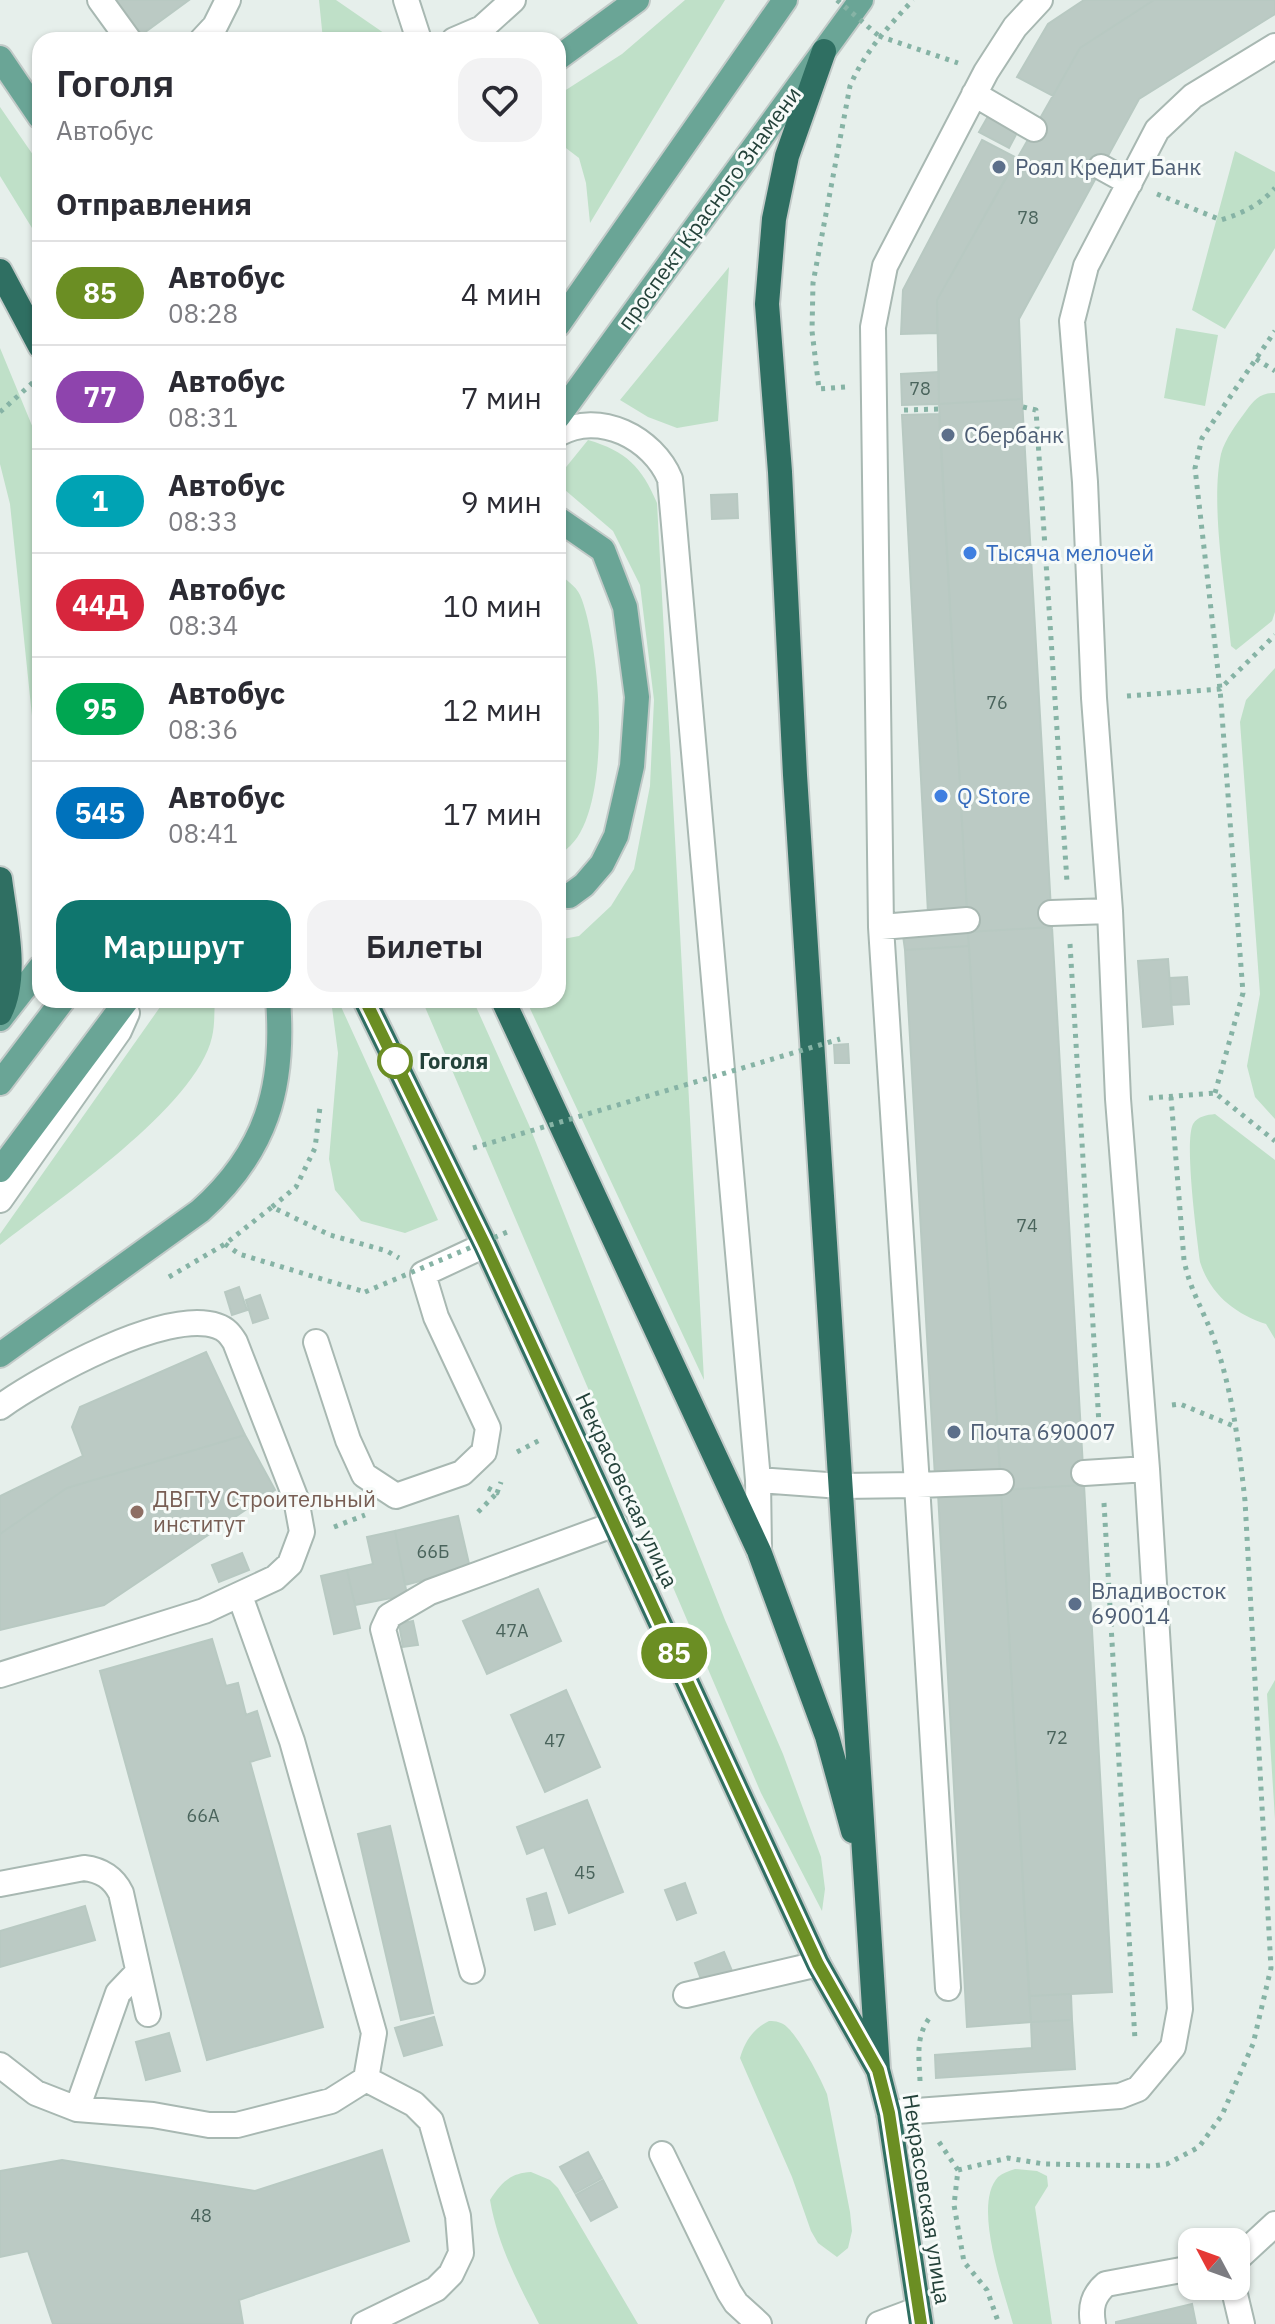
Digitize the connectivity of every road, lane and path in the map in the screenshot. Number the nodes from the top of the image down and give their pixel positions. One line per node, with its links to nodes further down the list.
1 (100, 0): 11 (lane)
2 (228, 0): 12 (lane)
3 (406, 0): 13 (lane)
4 (513, 0): 14 (lane)
5 (637, 0): 18 (main road)
6 (785, 0): 28 (main road)
7 (837, 0): 15 (path, bridge)
8 (861, 0): 17 (main road, проспект Красного Знамени)
9 (913, 0): 15 (path)
10 (1040, 0): 20 (lane)
11 (123, 32)
12 (209, 32)
13 (416, 32)
14 (473, 32)
15 (879, 36): 20 (path); 34 (path)
16 (1275, 46): 25 (lane)
17 (824, 51): 35 (main road, проспект Красного Знамени); 83 (highway)
18 (566, 52)
19 (0, 58): 22 (main road)
20 (986, 72): 21 (lane)
21 (974, 94): 23 (lane); 48 (lane)
22 (32, 105)
23 (1034, 129)
24 (1101, 167): 25 (lane)
25 (1130, 183): 26 (path); 42 (lane)
26 (1275, 188)
27 (0, 271): 29 (highway)
28 (566, 314)
29 (32, 331)
30 (1275, 331): 31 (path)
31 (1256, 359): 32 (path); 41 (path)
32 (1275, 371)
33 (32, 383): 37 (path)
34 (819, 389)
35 (566, 406)
36 (1023, 407): 46 (path)
37 (0, 412)
38 (566, 429): 80 (lane)
39 (566, 525): 44 (main road)
40 (1275, 635): 41 (path)
41 (1220, 689): 42 (path); 59 (path)
42 (1094, 698): 45 (lane)
43 (0, 879): 56 (highway)
44 (566, 896)
45 (1110, 911): 46 (lane); 61 (lane)
46 (1060, 914): 79 (path)
47 (967, 920): 48 (lane)
48 (881, 927): 82 (lane)
49 (32, 978): 56 (main road)
50 (57, 1008): 58 (main road)
51 (121, 1008): 65 (main road)
52 (129, 1008): 66 (lane)
53 (278, 1008): 74 (main road)
54 (369, 1008): 70 (highway, Некрасовская улица)
55 (507, 1008): 89 (highway)
56 (0, 1016)
57 (840, 1039): 64 (path, bridge)
58 (0, 1083)
59 (1215, 1093): 60 (path); 63 (path)
60 (1171, 1097): 61 (path); 77 (path)
61 (1118, 1099): 76 (lane)
62 (320, 1107): 67 (path)
63 (1275, 1141)
64 (473, 1148)
65 (0, 1170)
66 (0, 1200)
67 (272, 1207): 69 (path); 71 (path)
68 (512, 1230): 69 (path, bridge)
69 (225, 1244): 72 (path)
70 (485, 1245): 71 (lane); 87 (highway, Некрасовская улица)
71 (423, 1274): 85 (lane)
72 (166, 1279)
73 (316, 1342): 85 (lane)
74 (0, 1355)
75 (0, 1407): 90 (lane)
76 (1143, 1407): 77 (path); 78 (lane)
77 (1236, 1427): 115 (path)
78 (1147, 1469): 79 (lane); 103 (lane)
79 (1093, 1472): 103 (path)
80 (758, 1480): 83 (lane); 89 (lane)
81 (1001, 1482): 82 (lane)
82 (917, 1485): 83 (lane); 97 (lane)
83 (841, 1486): 92 (highway)
84 (497, 1493): 86 (path)
85 (396, 1496): 88 (path)
86 (478, 1512)
87 (615, 1524): 94 (highway, Некрасовская улица); 95 (lane)
88 (331, 1528)
89 (759, 1551): 92 (highway)
90 (240, 1596): 91 (lane); 102 (lane)
91 (0, 1675)
92 (867, 1883): 101 (highway)
93 (0, 1884): 96 (lane)
94 (818, 1964): 98 (lane); 101 (highway, Некрасовская улица)
95 (472, 1971)
96 (138, 1972): 99 (lane); 104 (lane)
97 (948, 1988)
98 (686, 1995)
99 (148, 2014)
100 (0, 2065): 104 (lane)
101 (878, 2070): 105 (highway, Некрасовская улица)
102 (366, 2079): 104 (lane); 112 (lane)
103 (1138, 2089): 105 (lane)
104 (77, 2109)
105 (889, 2113): 111 (highway, Некрасовская улица)
106 (662, 2154): 113 (lane)
107 (1275, 2224): 108 (lane)
108 (1250, 2247)
109 (1178, 2271): 116 (lane)
110 (1236, 2300): 117 (lane)
111 (920, 2316): 114 (lane)
112 (364, 2324)
113 (759, 2324)
114 (879, 2324)
115 (999, 2324)
116 (1093, 2324)
117 (1242, 2324)

